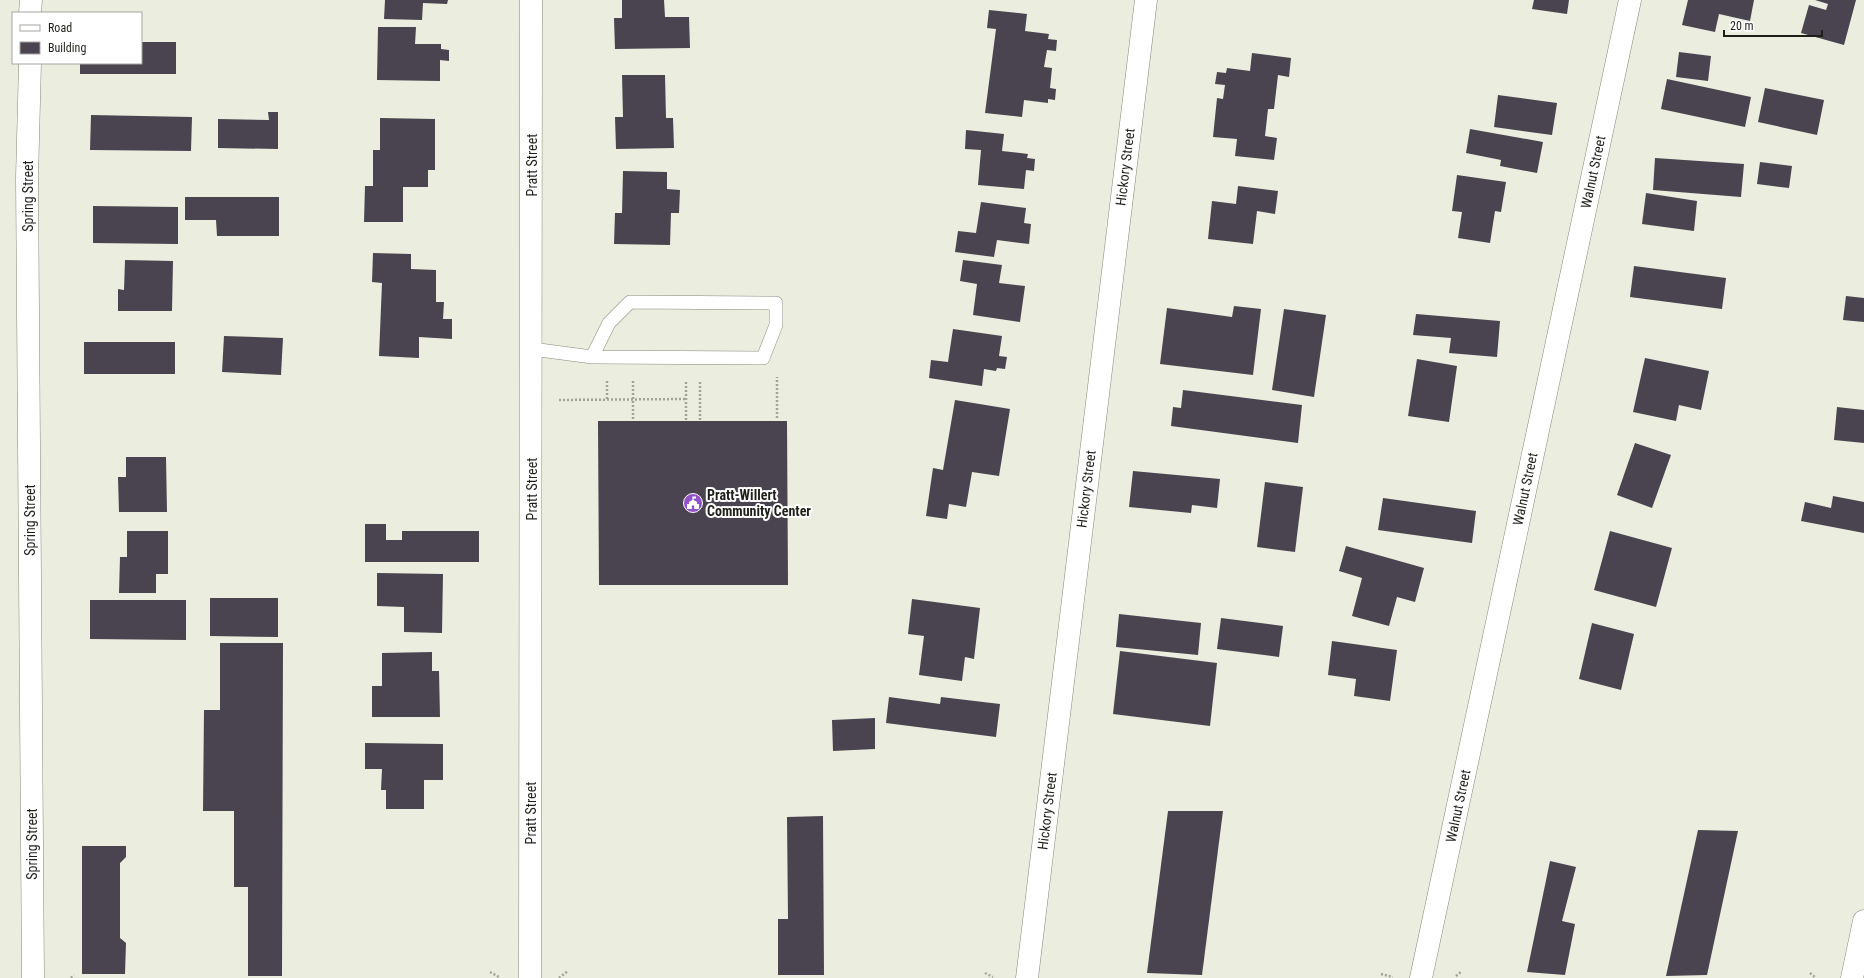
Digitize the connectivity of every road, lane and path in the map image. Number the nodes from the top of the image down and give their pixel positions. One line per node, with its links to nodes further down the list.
1 (30, 0): 5 (street)
2 (531, 0): 7 (street, Pratt Street)
3 (1146, 0): 35 (street, Hickory Street)
4 (1630, 0): 37 (street, Walnut Street)
5 (30, 12)
6 (30, 64): 31 (street, Spring Street)
7 (532, 349): 8 (lane); 33 (street, Pratt Street)
8 (592, 357): 8 (lane)
9 (607, 395): 13 (path)
10 (633, 395): 14 (path)
11 (700, 396): 19 (path)
12 (777, 396): 16 (path)
13 (607, 399): 14 (path); 15 (path)
14 (633, 399): 17 (path); 18 (path)
15 (555, 400)
16 (777, 418)
17 (633, 419)
18 (686, 420)
19 (700, 420)
20 (1864, 921): 39 (street)
21 (568, 971): 34 (path)
22 (1462, 971): 29 (path)
23 (490, 972): 30 (path)
24 (984, 973): 28 (path)
25 (1810, 973): 38 (path)
26 (1381, 974): 36 (path)
27 (74, 975): 32 (path)
28 (993, 976)
29 (1456, 976)
30 (499, 977)
31 (33, 978)
32 (71, 978)
33 (530, 978)
34 (559, 978)
35 (1027, 978)
36 (1393, 978)
37 (1421, 978)
38 (1816, 978)
39 (1852, 978)

